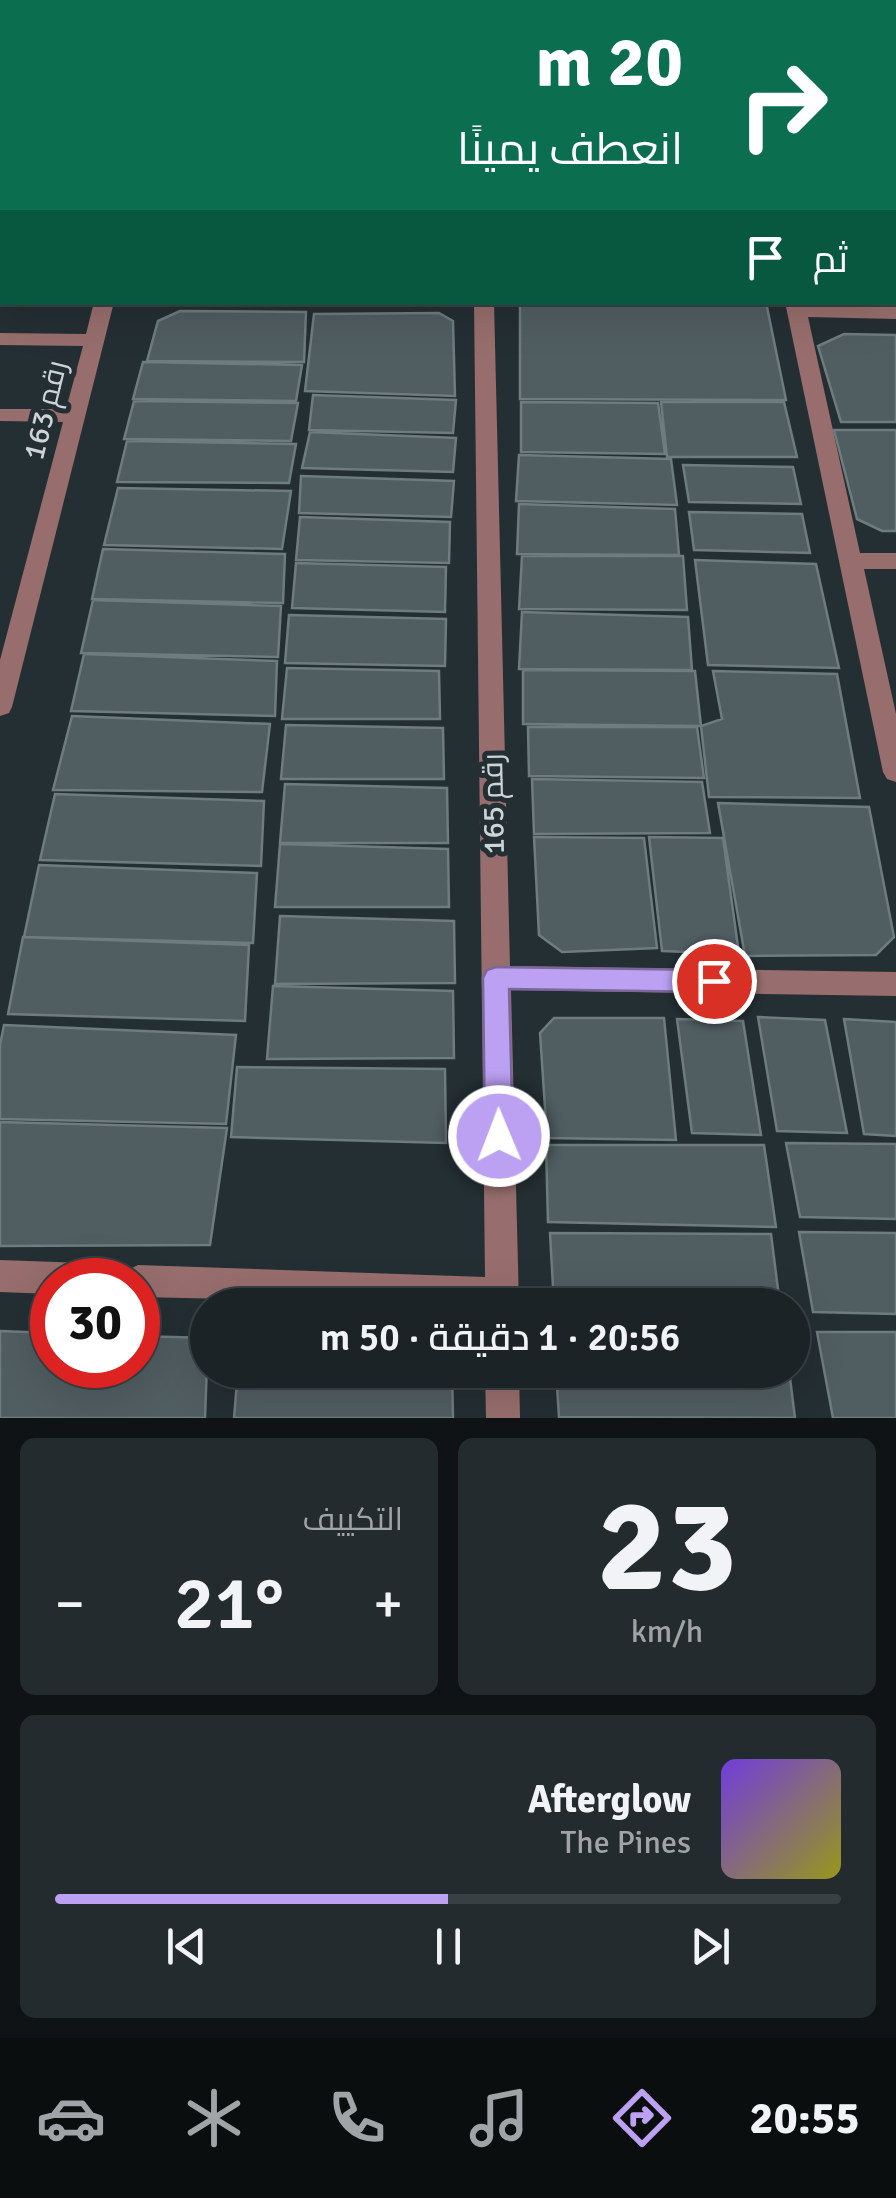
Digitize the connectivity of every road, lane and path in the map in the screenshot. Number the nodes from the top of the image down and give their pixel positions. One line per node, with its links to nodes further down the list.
1 (103, 305): 6 (street, رقم 163)
2 (484, 305): 13 (street, رقم 165)
3 (796, 307): 4 (street); 10 (street)
4 (896, 312)
5 (0, 339): 6 (street)
6 (93, 340): 8 (street, رقم 163)
7 (0, 415): 8 (street)
8 (74, 416): 11 (street, رقم 163)
9 (896, 561): 10 (street)
10 (850, 562): 12 (street)
11 (0, 707)
12 (896, 772)
13 (496, 978): 14 (street); 19 (street, رقم 165)
14 (896, 984)
15 (0, 1276): 16 (street)
16 (30, 1277)
17 (160, 1282): 18 (street)
18 (280, 1288)
19 (502, 1288)
20 (502, 1388): 21 (street)
21 (503, 1418)

